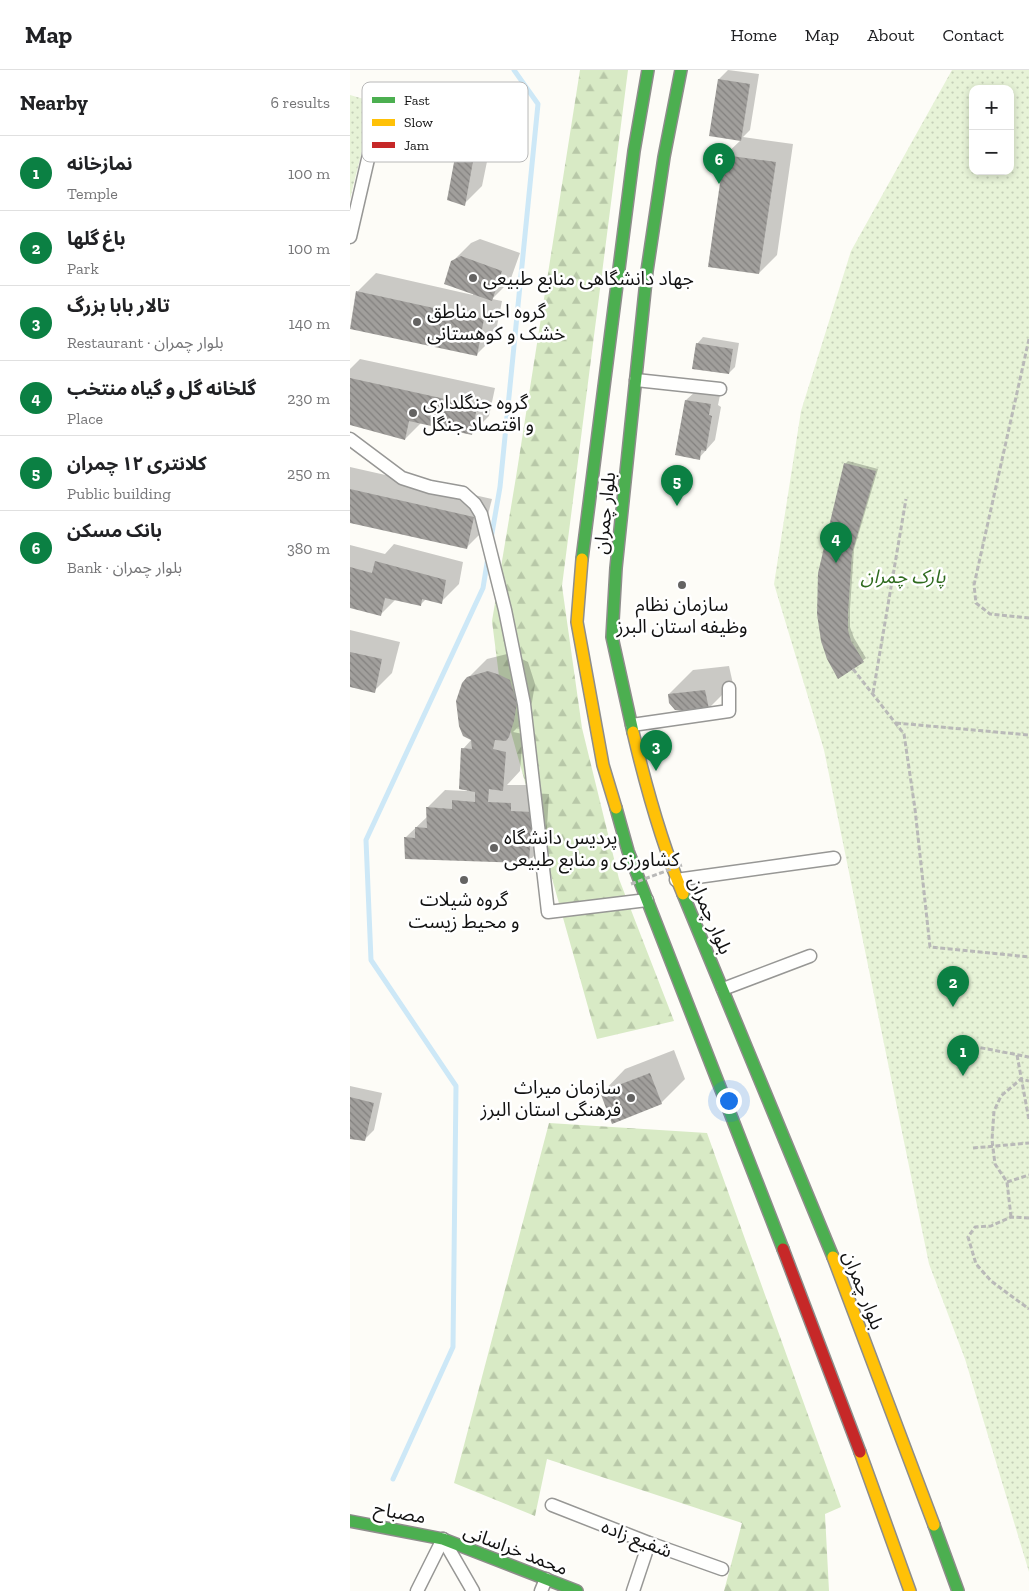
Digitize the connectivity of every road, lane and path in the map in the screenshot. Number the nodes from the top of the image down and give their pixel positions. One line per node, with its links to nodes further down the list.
1 (648, 70): 21 (main road, بلوار چمران)
2 (681, 70): 6 (main road, بلوار چمران)
3 (367, 162): 4 (street)
4 (350, 237)
5 (1029, 339): 10 (path)
6 (636, 380): 7 (street); 15 (main road, بلوار چمران)
7 (720, 389)
8 (350, 438): 21 (street)
9 (906, 499): 13 (path)
10 (1029, 618)
11 (853, 669): 13 (path)
12 (729, 688): 15 (street)
13 (872, 694): 14 (path)
14 (896, 723): 16 (path); 23 (path)
15 (632, 725): 19 (main road, بلوار چمران)
16 (1029, 735)
17 (834, 858): 19 (street)
18 (682, 865): 20 (path, bridge)
19 (676, 880): 24 (main road, بلوار چمران)
20 (632, 884)
21 (647, 900): 49 (main road, بلوار چمران)
22 (810, 956): 24 (street)
23 (1029, 957)
24 (723, 989): 50 (main road, بلوار چمران)
25 (951, 1042): 26 (path)
26 (1016, 1055): 27 (path); 28 (path)
27 (1029, 1057)
28 (1021, 1079): 29 (path); 30 (path); 32 (path)
29 (1029, 1081)
30 (1029, 1120)
31 (1029, 1142): 32 (path)
32 (993, 1145): 33 (path); 35 (path)
33 (973, 1148)
34 (1029, 1176): 35 (path)
35 (1008, 1182): 36 (path)
36 (1011, 1216): 37 (path); 38 (path)
37 (1029, 1218)
38 (1029, 1310)
39 (552, 1505): 42 (street, شفیع زاده)
40 (350, 1521): 41 (main road, مصباح)
41 (443, 1539): 44 (main road, محمد خراسانی); 45 (street); 46 (street)
42 (649, 1543): 43 (street, شفیع زاده); 48 (street)
43 (722, 1569)
44 (543, 1585): 47 (main road, محمد خراسانی)
45 (418, 1591)
46 (473, 1591)
47 (577, 1591)
48 (633, 1591)
49 (910, 1591)
50 (958, 1591)

